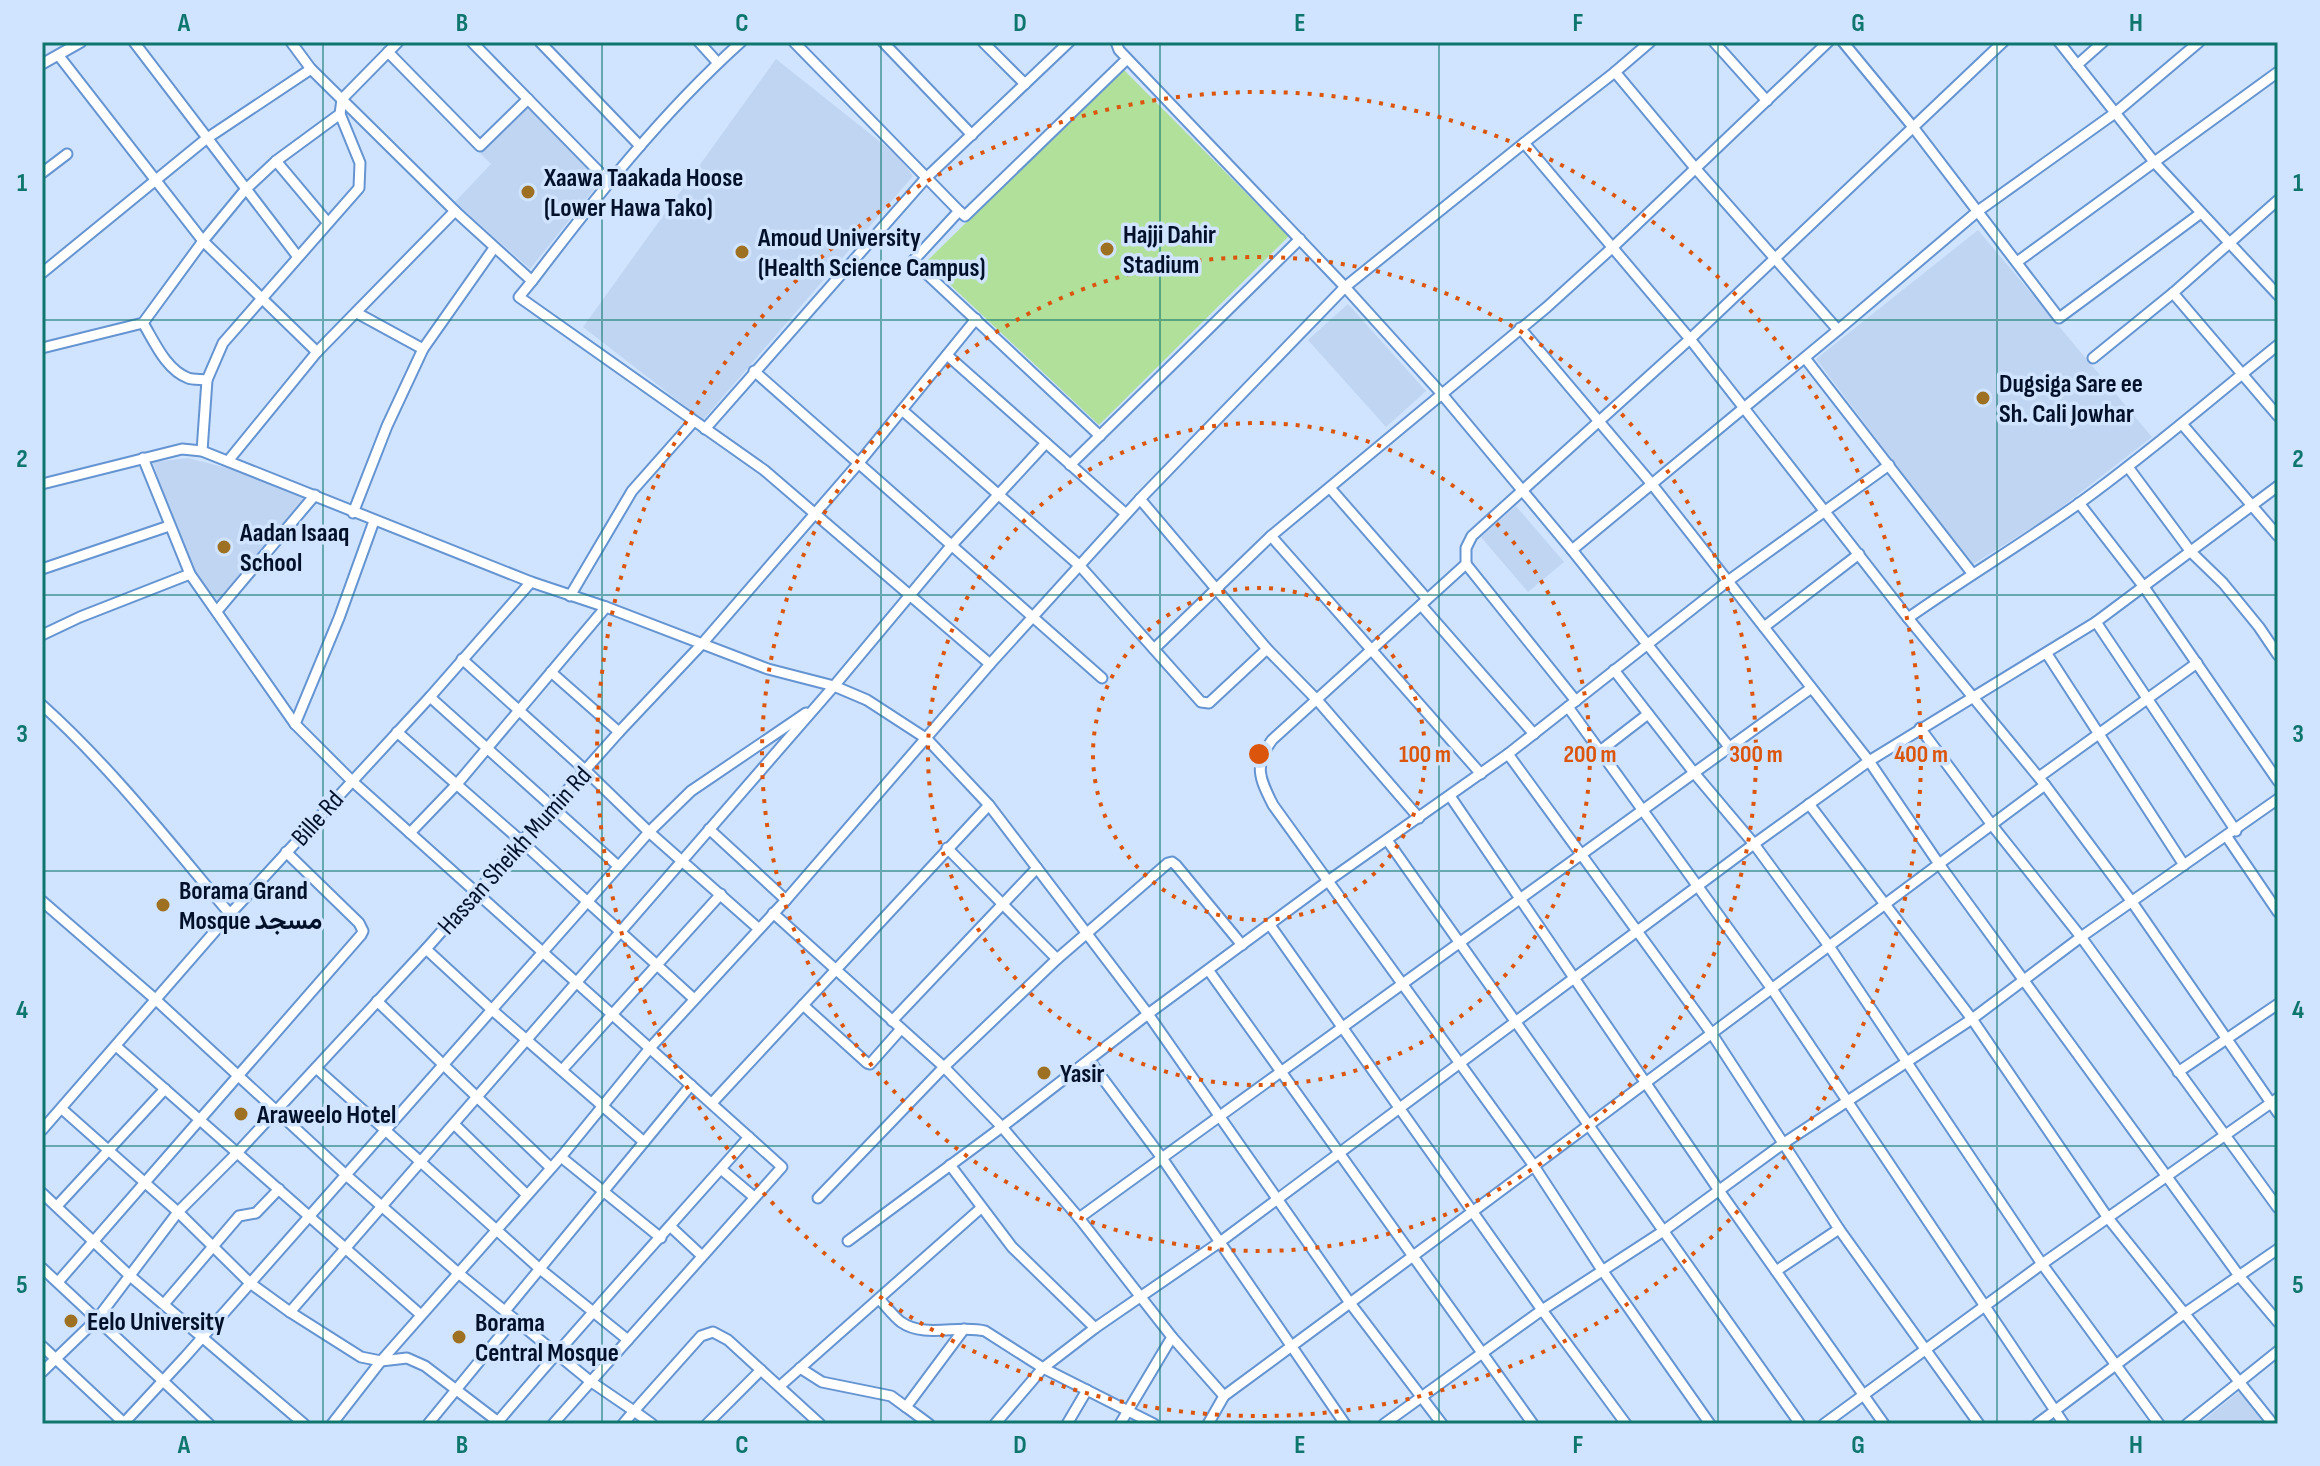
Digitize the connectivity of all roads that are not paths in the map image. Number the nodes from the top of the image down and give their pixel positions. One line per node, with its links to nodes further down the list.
1 (81, 42): 23 (street)
2 (134, 42): 39 (street)
3 (291, 42): 28 (street)
4 (398, 42): 22 (street)
5 (472, 42): 33 (street)
6 (540, 42): 41 (street)
7 (699, 42): 25 (street)
8 (741, 42): 25 (street)
9 (794, 42): 47 (street)
10 (883, 42): 38 (street)
11 (983, 42): 31 (street)
12 (1069, 42): 31 (street)
13 (1116, 42): 24 (street)
14 (1650, 42): 29 (street)
15 (1714, 42): 34 (street)
16 (1828, 42): 34 (street)
17 (1843, 42): 37 (street)
18 (2003, 42): 37 (street)
19 (2059, 42): 27 (street)
20 (2103, 42): 27 (street)
21 (2199, 42): 35 (street)
22 (388, 52): 32 (street); 33 (street)
23 (59, 56): 26 (street); 48 (street)
24 (1127, 59): 53 (street); 57 (street)
25 (718, 63): 41 (street)
26 (42, 64)
27 (2077, 65): 35 (street)
28 (311, 69): 32 (street); 39 (street)
29 (1615, 72): 40 (street); 45 (street)
30 (2278, 72): 44 (street)
31 (1025, 84): 38 (street)
32 (342, 99): 36 (street); 52 (street)
33 (528, 99): 49 (street)
34 (1767, 101): 45 (street)
35 (2115, 113): 44 (street); 54 (street)
36 (340, 114): 43 (street); 56 (street)
37 (1913, 127): 54 (street); 63 (street)
38 (972, 135): 47 (street)
39 (206, 139): 48 (street); 50 (street)
40 (1524, 143): 60 (street); 67 (street)
41 (640, 146): 49 (street)
42 (67, 154): 46 (street)
43 (276, 161): 50 (street); 56 (street)
44 (2155, 163): 55 (street); 64 (street)
45 (1696, 169): 60 (street); 63 (street)
46 (42, 173)
47 (926, 178): 53 (street); 84 (street)
48 (157, 179): 58 (street); 65 (street)
49 (608, 181): 66 (street)
50 (245, 190): 58 (street); 62 (street)
51 (2278, 200): 59 (street)
52 (455, 211): 61 (street); 71 (street)
53 (959, 211): 72 (street)
54 (1978, 211): 64 (street); 75 (street)
55 (2201, 213): 59 (street); 64 (street)
56 (328, 223): 62 (street)
57 (1300, 239): 67 (street); 95 (street)
58 (203, 241): 70 (street); 73 (street)
59 (2230, 243): 68 (street); 69 (street)
60 (1613, 247): 74 (street); 76 (street)
61 (494, 248): 66 (street); 79 (street)
62 (298, 257): 70 (street)
63 (1775, 259): 75 (street); 76 (street)
64 (2017, 262)
65 (42, 273)
66 (532, 281): 92 (street)
67 (1345, 287): 87 (street); 111 (street)
68 (2173, 293): 83 (street); 85 (street)
69 (2278, 295)
70 (260, 299): 80 (street); 86 (street)
71 (357, 313): 79 (street); 80 (street)
72 (976, 319): 81 (street, Hassan Sheikh Mumin Rd); 95 (street)
73 (143, 323): 78 (street); 86 (street)
74 (1520, 328): 87 (street); 91 (street)
75 (1838, 330): 82 (street)
76 (1690, 339): 88 (street); 91 (street)
77 (2278, 345): 85 (street)
78 (42, 348)
79 (423, 349): 115 (street)
80 (317, 352): 99 (street)
81 (947, 355): 89 (street, Hassan Sheikh Mumin Rd); 96 (street)
82 (1805, 358): 88 (street); 102 (street)
83 (2093, 358)
84 (754, 371): 94 (street); 100 (street)
85 (2242, 374): 90 (street); 93 (street)
86 (207, 380): 97 (street)
87 (1441, 393): 107 (street); 108 (street)
88 (1744, 408): 104 (street); 114 (street)
89 (902, 410): 100 (street, Hassan Sheikh Mumin Rd); 109 (street)
90 (2278, 416)
91 (1598, 420): 104 (street); 108 (street)
92 (694, 421): 94 (street); 135 (street)
93 (2182, 424): 103 (street); 113 (street)
94 (705, 429): 116 (street)
95 (1100, 436): 101 (street)
96 (1046, 443): 101 (street); 109 (street)
97 (202, 451): 98 (street); 99 (street)
98 (143, 458): 105 (street); 119 (street)
99 (228, 461): 110 (street)
100 (858, 464): 116 (street, Hassan Sheikh Mumin Rd); 122 (street)
101 (1070, 465): 117 (street)
102 (1889, 465): 114 (street); 129 (street)
103 (2128, 467): 112 (street); 124 (street)
104 (1651, 483): 123 (street); 131 (street)
105 (42, 484)
106 (2278, 486): 113 (street)
107 (1330, 488): 120 (street); 137 (street)
108 (1522, 491): 123 (street); 126 (street)
109 (998, 494): 122 (street); 127 (street)
110 (315, 495): 115 (street); 139 (street)
111 (1140, 499): 117 (street); 134 (street)
112 (2079, 503): 129 (street); 133 (street)
113 (2253, 506): 121 (street); 124 (street)
114 (1824, 512): 125 (street); 131 (street)
115 (353, 513): 118 (street)
116 (816, 513): 136 (street); 146 (street, Hassan Sheikh Mumin Rd)
117 (1126, 514): 127 (street)
118 (374, 521): 132 (street); 169 (street)
119 (169, 526): 128 (street); 130 (street)
120 (1271, 536): 134 (street); 149 (street)
121 (2278, 536)
122 (951, 546): 136 (street); 140 (street)
123 (1572, 550): 145 (street)
124 (2191, 552): 133 (street); 151 (street)
125 (1859, 554): 141 (street); 143 (street)
126 (1466, 564): 137 (street); 164 (street)
127 (1080, 566): 140 (street); 147 (street)
128 (42, 569)
129 (1972, 573): 141 (street)
130 (190, 574): 139 (street); 144 (street)
131 (1728, 581): 143 (street); 145 (street)
132 (531, 582): 135 (street); 152 (street, Bille Rd)
133 (2144, 587): 142 (street); 153 (street)
134 (1216, 589): 147 (street); 148 (street)
135 (570, 596): 138 (street)
136 (911, 597): 154 (street); 158 (street)
137 (1424, 602): 149 (street); 173 (street)
138 (606, 607): 146 (street); 156 (street)
139 (217, 611): 169 (street)
140 (1033, 616): 154 (street); 157 (street)
141 (1908, 618): 161 (street)
142 (2096, 622): 150 (street); 162 (street)
143 (1764, 627): 159 (street)
144 (42, 635)
145 (1648, 643): 155 (street); 177 (street)
146 (701, 645): 158 (street); 172 (street, Hassan Sheikh Mumin Rd)
147 (1154, 649): 148 (street)
148 (1267, 649): 163 (street)
149 (1372, 650): 163 (street); 182 (street)
150 (2047, 654): 161 (street); 174 (street)
151 (2278, 655)
152 (462, 659): 160 (street, Bille Rd); 167 (street)
153 (2197, 663): 162 (street); 186 (street)
154 (990, 664): 175 (street)
155 (1614, 670): 164 (street); 168 (street)
156 (551, 672): 167 (street); 172 (street)
157 (1102, 678)
158 (834, 686): 166 (street); 175 (street)
159 (1810, 689): 177 (street); 180 (street)
160 (430, 697): 171 (street, Bille Rd); 176 (street)
161 (1974, 698): 170 (street); 185 (street)
162 (2147, 699): 174 (street); 199 (street)
163 (1318, 701): 194 (street); 211 (street)
164 (1572, 704): 173 (street); 178 (street)
165 (42, 705): 224 (street)
166 (816, 707): 196 (street); 197 (street)
167 (519, 710): 176 (street); 181 (street)
168 (1648, 714): 178 (street); 183 (street)
169 (295, 724): 184 (street)
170 (1920, 728): 180 (street); 195 (street)
171 (397, 732): 184 (street, Bille Rd); 187 (street)
172 (619, 732): 181 (street, Hassan Sheikh Mumin Rd)
173 (1534, 734): 179 (street)
174 (2098, 734): 185 (street); 209 (street)
175 (927, 739): 191 (street); 216 (street)
176 (487, 748): 187 (street); 192 (street)
177 (1730, 748): 183 (street)
178 (1600, 751): 193 (street)
179 (1508, 754): 182 (street); 205 (street)
180 (1869, 761): 190 (street); 207 (street)
181 (585, 770): 192 (street, Hassan Sheikh Mumin Rd); 197 (street)
182 (1481, 774): 188 (street)
183 (1695, 774): 193 (street); 202 (street)
184 (351, 780): 198 (street); 204 (street, Bille Rd)
185 (2042, 781): 195 (street); 219 (street)
186 (2278, 781)
187 (457, 784): 198 (street); 201 (street)
188 (1450, 796): 194 (street); 215 (street)
189 (2278, 799): 199 (street)
190 (1809, 804): 202 (street); 221 (street)
191 (989, 805): 203 (street); 210 (street)
192 (553, 806): 201 (street, Hassan Sheikh Mumin Rd); 208 (street)
193 (1643, 811): 205 (street); 212 (street)
194 (1419, 818): 200 (street)
195 (1992, 825): 207 (street); 230 (street)
196 (709, 829): 206 (street); 216 (street)
197 (649, 832): 206 (street); 208 (street)
198 (410, 833): 213 (street)
199 (2231, 834): 209 (street); 222 (street)
200 (1387, 840): 211 (street); 231 (street)
201 (521, 841): 213 (street, Hassan Sheikh Mumin Rd); 218 (street)
202 (1754, 844): 212 (street); 233 (street)
203 (947, 848): 220 (street); 238 (street)
204 (286, 852): 224 (street, Bille Rd); 272 (street)
205 (1582, 855): 215 (street); 227 (street)
206 (682, 861): 214 (street); 228 (street)
207 (1939, 864): 221 (street); 241 (street)
208 (617, 865): 218 (street)
209 (2184, 865): 219 (street)
210 (1037, 868): 220 (street); 229 (street)
211 (1328, 881): 225 (street); 243 (street)
212 (1699, 886): 227 (street); 244 (street)
213 (476, 892): 234 (street, Hassan Sheikh Mumin Rd); 235 (street)
214 (721, 894): 226 (street); 237 (street)
215 (1521, 899): 231 (street); 240 (street)
216 (786, 900): 223 (street)
217 (42, 901): 246 (street)
218 (586, 901): 228 (street); 235 (street)
219 (2132, 902): 230 (street); 259 (street)
220 (1003, 904): 236 (street); 254 (street)
221 (1885, 905): 233 (street); 253 (street)
222 (2278, 912)
223 (773, 913): 226 (street); 238 (street)
224 (230, 914): 246 (street, Bille Rd)
225 (1270, 925): 232 (street); 256 (street)
226 (759, 929): 245 (street)
227 (1638, 931): 240 (street); 258 (street)
228 (620, 932): 237 (street); 242 (street)
229 (1086, 934): 232 (street); 236 (street); 251 (street)
230 (2081, 937): 241 (street); 270 (street)
231 (1460, 943): 243 (street); 255 (street)
232 (1242, 945): 239 (street)
233 (1829, 946): 244 (street); 264 (street)
234 (426, 949): 247 (street, Hassan Sheikh Mumin Rd); 250 (street)
235 (542, 951): 242 (street); 250 (street)
236 (1057, 959): 267 (street)
237 (657, 965): 245 (street); 252 (street)
238 (836, 969): 249 (street); 254 (street)
239 (1209, 971): 251 (street); 271 (street)
240 (1575, 979): 255 (street); 273 (street)
241 (2025, 980): 253 (street); 307 (street)
242 (577, 982): 252 (street); 260 (street)
243 (1403, 984): 256 (street); 266 (street)
244 (1772, 989): 258 (street); 278 (street)
245 (693, 998): 262 (street)
246 (155, 999): 261 (street, Bille Rd); 272 (street)
247 (377, 1001): 265 (street); 268 (street, Hassan Sheikh Mumin Rd)
248 (2278, 1004): 259 (street)
249 (803, 1005): 257 (street); 279 (street)
250 (491, 1009): 260 (street); 265 (street)
251 (1148, 1014): 263 (street); 285 (street)
252 (612, 1015): 262 (street); 269 (street)
253 (1972, 1019): 264 (street); 325 (street)
254 (892, 1021): 257 (street)
255 (1515, 1023): 266 (street); 288 (street)
256 (1343, 1027): 271 (street); 281 (street)
257 (901, 1029): 267 (street)
258 (1712, 1034): 273 (street); 295 (street)
259 (2227, 1037): 270 (street); 277 (street)
260 (526, 1040): 269 (street); 276 (street)
261 (116, 1046): 275 (street); 282 (street, Bille Rd)
262 (650, 1048): 274 (street); 280 (street)
263 (1089, 1060): 289 (street); 300 (street)
264 (1907, 1062): 278 (street); 339 (street)
265 (443, 1063): 276 (street); 291 (street)
266 (1461, 1064): 281 (street); 303 (street)
267 (944, 1067): 289 (street); 315 (street)
268 (316, 1068): 283 (street, Hassan Sheikh Mumin Rd); 291 (street)
269 (562, 1070): 280 (street)
270 (2178, 1072): 292 (street)
271 (1280, 1073): 285 (street); 298 (street)
272 (239, 1076): 283 (street); 286 (street)
273 (1646, 1083): 288 (street); 310 (street)
274 (691, 1085): 279 (street); 294 (street)
275 (165, 1089): 286 (street); 296 (street)
276 (478, 1096): 287 (street); 304 (street)
277 (2274, 1100): 284 (street); 292 (street)
278 (1847, 1101): 295 (street); 353 (street)
279 (712, 1103): 293 (street)
280 (601, 1105): 294 (street); 299 (street)
281 (1401, 1108): 298 (street); 322 (street)
282 (62, 1109): 290 (street, Bille Rd); 296 (street)
283 (276, 1110): 297 (street, Hassan Sheikh Mumin Rd); 306 (street)
284 (2278, 1113)
285 (1221, 1116): 300 (street); 316 (street)
286 (198, 1119): 297 (street); 308 (street)
287 (454, 1124): 301 (street); 313 (street)
288 (1589, 1125): 303 (street); 329 (street)
289 (1002, 1127): 302 (street); 324 (street)
290 (42, 1130)
291 (387, 1130): 301 (street); 306 (street)
292 (2223, 1136): 307 (street); 320 (street)
293 (749, 1137): 305 (street); 314 (street)
294 (644, 1142): 311 (street)
295 (1784, 1143): 310 (street); 328 (street)
296 (109, 1150): 308 (street); 318 (street)
297 (237, 1153): 309 (street); 321 (street, Hassan Sheikh Mumin Rd)
298 (1339, 1154): 316 (street); 338 (street)
299 (561, 1157): 304 (street); 311 (street)
300 (1162, 1158): 324 (street); 333 (street)
301 (422, 1161): 317 (street); 327 (street)
302 (950, 1165): 319 (street); 332 (street)
303 (1534, 1166): 322 (street); 342 (street)
304 (551, 1168): 313 (street)
305 (721, 1169): 314 (street); 326 (street)
306 (346, 1175): 317 (street); 323 (street)
307 (2167, 1176): 325 (street); 346 (street)
308 (144, 1182): 321 (street); 331 (street)
309 (279, 1189): 323 (street); 334 (street)
310 (1718, 1189): 329 (street); 343 (street)
311 (603, 1190): 330 (street); 341 (street)
312 (42, 1193): 318 (street)
313 (527, 1195): 327 (street)
314 (754, 1197): 337 (street)
315 (818, 1198)
316 (1277, 1199): 333 (street); 351 (street)
317 (383, 1205): 335 (street); 344 (street)
318 (57, 1206): 331 (street)
319 (981, 1208): 350 (street); 363 (street)
320 (2278, 1208)
321 (178, 1212): 334 (street); 345 (street, Hassan Sheikh Mumin Rd)
322 (1472, 1212): 338 (street); 354 (street)
323 (309, 1215): 335 (street); 348 (street)
324 (1079, 1218): 349 (street)
325 (2108, 1218): 339 (street); 358 (street)
326 (671, 1227): 330 (street); 337 (street)
327 (497, 1229): 341 (street); 344 (street)
328 (1839, 1229): 343 (street); 370 (street)
329 (1662, 1232): 342 (street); 418 (street)
330 (661, 1238): 357 (street)
331 (93, 1241): 345 (street); 347 (street)
332 (848, 1241)
333 (1220, 1242): 349 (street); 368 (street)
334 (213, 1247): 348 (street); 352 (street)
335 (346, 1248): 356 (street); 359 (street)
336 (2278, 1249): 346 (street)
337 (702, 1256): 367 (street)
338 (1414, 1256): 351 (street); 373 (street)
339 (2042, 1264): 353 (street); 376 (street)
340 (42, 1268): 347 (street)
341 (540, 1269): 355 (street); 357 (street)
342 (1602, 1270): 354 (street); 417 (street)
343 (1776, 1271): 388 (street)
344 (457, 1272): 355 (street); 359 (street)
345 (129, 1275): 352 (street); 360 (street, Hassan Sheikh Mumin Rd)
346 (2240, 1277): 358 (street); 362 (street)
347 (58, 1282): 360 (street)
348 (250, 1283): 356 (street); 365 (street)
349 (1141, 1296): 363 (street); 366 (street)
350 (879, 1299): 364 (street); 377 (street)
351 (1350, 1303): 368 (street); 389 (street)
352 (164, 1304): 365 (street)
353 (1983, 1307): 370 (street); 391 (street)
354 (1542, 1310): 373 (street); 416 (street)
355 (505, 1311): 361 (street)
356 (290, 1312): 375 (street)
357 (593, 1312): 367 (street); 372 (street)
358 (2185, 1313): 376 (street); 383 (street)
359 (421, 1315): 375 (street)
360 (97, 1319): 374 (street, Hassan Sheikh Mumin Rd); 382 (street)
361 (514, 1319): 372 (street); 385 (street)
362 (2278, 1322)
363 (1095, 1328): 378 (street)
364 (964, 1329): 378 (street); 390 (street)
365 (202, 1337): 382 (street); 398 (street)
366 (1172, 1337): 387 (street); 393 (street)
367 (628, 1340): 381 (street)
368 (1290, 1345): 387 (street); 412 (street)
369 (42, 1346): 374 (street)
370 (1926, 1350): 388 (street); 421 (street)
371 (2278, 1351): 383 (street)
372 (556, 1354): 381 (street); 395 (street)
373 (1482, 1354): 389 (street); 415 (street)
374 (56, 1359): 380 (street, Hassan Sheikh Mumin Rd); 396 (street)
375 (381, 1361): 385 (street); 399 (street)
376 (2117, 1365): 391 (street); 424 (street)
377 (800, 1368): 384 (street); 390 (street)
378 (1043, 1368): 386 (street); 407 (street)
379 (761, 1370): 384 (street); 392 (street); 404 (street)
380 (42, 1372)
381 (590, 1381): 392 (street); 401 (street)
382 (163, 1382): 396 (street); 397 (street)
383 (2240, 1383): 425 (street); 426 (street)
384 (780, 1386): 405 (street)
385 (456, 1390): 395 (street); 400 (street)
386 (1087, 1390): 393 (street); 408 (street)
387 (1224, 1396): 411 (street)
388 (1864, 1396): 419 (street); 420 (street)
389 (1422, 1398): 413 (street); 414 (street)
390 (906, 1407): 394 (street)
391 (2054, 1410): 422 (street); 423 (street)
392 (634, 1411): 402 (street); 403 (street)
393 (1127, 1411): 409 (street); 410 (street)
394 (913, 1420): 406 (street)
395 (498, 1423)
396 (124, 1424)
397 (209, 1424)
398 (304, 1424)
399 (332, 1424)
400 (428, 1424)
401 (553, 1424)
402 (623, 1424)
403 (652, 1424)
404 (707, 1424)
405 (820, 1424)
406 (929, 1424)
407 (995, 1424)
408 (1067, 1424)
409 (1120, 1424)
410 (1154, 1424)
411 (1208, 1424)
412 (1345, 1424)
413 (1384, 1424)
414 (1442, 1424)
415 (1533, 1424)
416 (1626, 1424)
417 (1710, 1424)
418 (1800, 1424)
419 (1824, 1424)
420 (1884, 1424)
421 (1979, 1424)
422 (2037, 1424)
423 (2064, 1424)
424 (2159, 1424)
425 (2187, 1424)
426 (2273, 1424)

